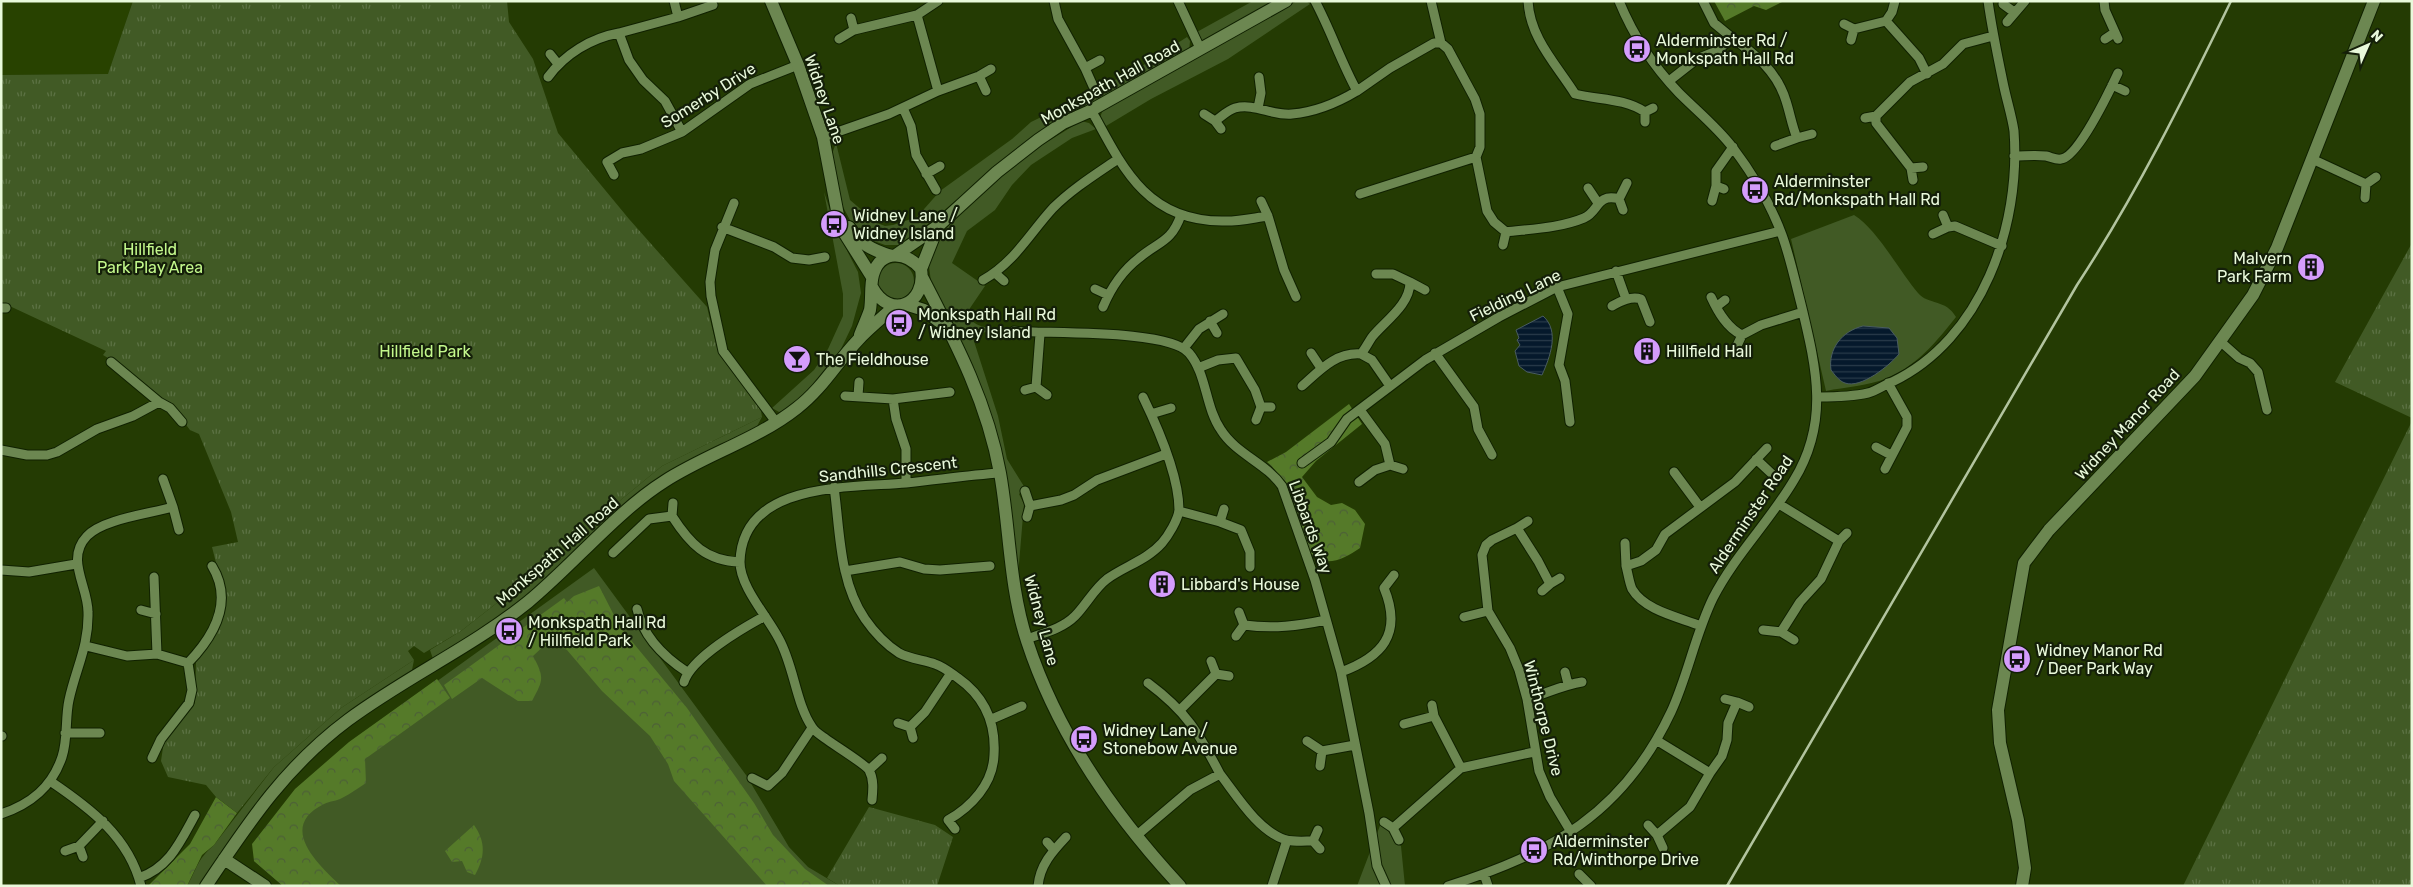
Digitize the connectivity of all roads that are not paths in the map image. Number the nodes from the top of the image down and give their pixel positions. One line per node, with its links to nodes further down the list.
1 (674, 1): 21 (street)
2 (771, 1): 39 (street, Widney Lane)
3 (938, 1): 20 (street)
4 (1054, 1): 40 (street)
5 (1178, 1): 35 (street)
6 (1286, 1): 35 (street, Monkspath Hall Road)
7 (1315, 1): 52 (street)
8 (1431, 1): 34 (street)
9 (1528, 1): 61 (street)
10 (1618, 1): 47 (street, Alderminster Road)
11 (1703, 1): 30 (street)
12 (1895, 1): 23 (street)
13 (1988, 1): 29 (street)
14 (2025, 1): 19 (street)
15 (2104, 1): 32 (street)
16 (2374, 1): 71 (street, Widney Manor Road)
17 (2003, 4): 19 (street)
18 (713, 5): 21 (street)
19 (2014, 12): 24 (street)
20 (917, 15): 27 (street); 50 (street)
21 (678, 17): 28 (street)
22 (851, 18): 27 (street)
23 (1886, 21): 26 (street); 43 (street)
24 (2007, 22)
25 (1844, 24): 26 (street)
26 (1854, 29): 33 (street)
27 (854, 30): 31 (street)
28 (619, 32): 38 (street); 63 (street)
29 (1993, 36): 43 (street); 69 (street)
30 (1731, 37): 47 (street); 66 (street)
31 (839, 39)
32 (2105, 39)
33 (1851, 40)
34 (1441, 44): 52 (street); 70 (street)
35 (1198, 51): 56 (street, Monkspath Hall Road)
36 (550, 54): 38 (street)
37 (1100, 60): 40 (street)
38 (558, 64): 45 (street)
39 (798, 65): 63 (street, Somerby Drive); 65 (street, Widney Lane)
40 (1085, 68): 49 (street)
41 (991, 69): 44 (street)
42 (2118, 73): 48 (street)
43 (1927, 74): 58 (street)
44 (979, 76): 50 (street); 51 (street)
45 (548, 77)
46 (1258, 77): 55 (street)
47 (1669, 81): 68 (street, Alderminster Road)
48 (2112, 85): 53 (street); 69 (street)
49 (1093, 86)
50 (938, 91): 54 (street)
51 (986, 91)
52 (1357, 91): 55 (street)
53 (2124, 91)
54 (903, 108): 65 (street); 76 (street)
55 (1258, 108): 60 (street)
56 (1088, 112): 72 (street); 96 (street, Monkspath Hall Road)
57 (1204, 114): 60 (street)
58 (1876, 116): 59 (street); 75 (street)
59 (1865, 118)
60 (1215, 121): 62 (street)
61 (1645, 122)
62 (1220, 129)
63 (682, 132): 77 (street, Somerby Drive)
64 (1812, 134): 66 (street)
65 (823, 138): 92 (street, Widney Lane)
66 (1797, 138): 67 (street)
67 (1776, 146)
68 (1733, 147): 88 (street); 99 (street, Alderminster Road)
69 (2014, 156): 103 (street)
70 (1476, 157): 84 (street); 100 (street)
71 (2312, 159): 81 (street); 136 (street, Widney Manor Road)
72 (1118, 160): 93 (street); 108 (street)
73 (940, 166): 76 (street)
74 (1923, 167): 75 (street)
75 (1911, 168): 79 (street)
76 (926, 174): 83 (street)
77 (614, 175)
78 (2376, 177): 81 (street)
79 (1913, 180)
80 (1627, 183): 86 (street)
81 (2366, 184): 85 (street)
82 (1588, 188): 90 (street)
83 (936, 190)
84 (1360, 194)
85 (2365, 198)
86 (1619, 200): 90 (street); 91 (street)
87 (1261, 201): 95 (street)
88 (1712, 201)
89 (734, 203): 97 (street)
90 (1598, 203): 100 (street)
91 (1623, 210)
92 (838, 211): 104 (street, Widney Lane); 112 (street, Widney Lane)
93 (1181, 215): 95 (street); 117 (street)
94 (1943, 215): 98 (street)
95 (1268, 216): 118 (street)
96 (938, 226): 104 (street, Monkspath Hall Road); 107 (street, Monkspath Hall Road)
97 (722, 227): 105 (street); 167 (street)
98 (1948, 227): 101 (street); 103 (street)
99 (1780, 231): 106 (street, Fielding Lane); 126 (street, Alderminster Road)
100 (1506, 232): 102 (street)
101 (1933, 234)
102 (1503, 245)
103 (2002, 246): 146 (street)
104 (893, 255): 107 (street); 112 (street)
105 (825, 257)
106 (1616, 271): 114 (street, Fielding Lane); 120 (street)
107 (922, 273): 122 (street); 130 (street, Widney Lane)
108 (995, 273): 110 (street); 111 (street)
109 (1376, 274): 113 (street)
110 (983, 280)
111 (1004, 281)
112 (872, 282): 122 (street); 135 (street, Monkspath Hall Road)
113 (1410, 282): 116 (street); 141 (street)
114 (1557, 287): 140 (street, Fielding Lane); 168 (street)
115 (1095, 289): 117 (street)
116 (1424, 290)
117 (1108, 295): 124 (street)
118 (1296, 297)
119 (1711, 297): 125 (street)
120 (1626, 299): 123 (street); 129 (street)
121 (1725, 300): 125 (street)
122 (900, 305): 130 (street, Widney Lane); 135 (street, Monkspath Hall Road)
123 (1612, 306)
124 (1104, 307)
125 (1716, 307): 134 (street)
126 (1803, 312): 134 (street); 156 (street, Alderminster Road)
127 (1223, 314): 128 (street)
128 (1210, 321): 132 (street); 137 (street)
129 (1650, 322)
130 (948, 329): 181 (street, Widney Lane)
131 (1014, 331): 133 (street)
132 (1217, 333)
133 (1040, 334): 137 (street); 147 (street)
134 (1742, 335): 138 (street)
135 (858, 340): 167 (street, Monkspath Hall Road)
136 (2221, 342): 163 (street); 313 (street, Widney Manor Road)
137 (1184, 348): 143 (street, Libbards Way)
138 (1735, 350)
139 (1311, 353): 144 (street)
140 (1435, 353): 149 (street, Fielding Lane); 173 (street)
141 (1361, 354): 144 (street); 149 (street)
142 (112, 362): 158 (street)
143 (1198, 368): 161 (street); 225 (street, Libbards Way)
144 (1321, 368): 148 (street)
145 (859, 382): 154 (street)
146 (1888, 383): 156 (street); 174 (street)
147 (1036, 386): 150 (street); 152 (street)
148 (1302, 386)
149 (1390, 386): 162 (street, Fielding Lane)
150 (1025, 390)
151 (950, 392): 157 (street)
152 (1048, 395)
153 (845, 396): 154 (street)
154 (858, 396): 157 (street)
155 (1143, 397): 164 (street)
156 (1819, 397): 189 (street, Alderminster Road)
157 (893, 398): 185 (street)
158 (159, 402): 166 (street); 171 (street)
159 (1272, 406): 161 (street)
160 (1170, 408): 164 (street)
161 (1261, 408): 165 (street)
162 (1360, 410): 176 (street, Fielding Lane); 177 (street)
163 (2267, 410)
164 (1151, 414): 172 (street)
165 (1256, 420)
166 (182, 422)
167 (776, 422): 300 (street, Monkspath Hall Road)
168 (1570, 422)
169 (1876, 447): 174 (street)
170 (1767, 448): 175 (street)
171 (1, 450)
172 (1166, 454): 190 (street); 194 (street)
173 (1492, 455)
174 (1891, 455): 178 (street)
175 (1756, 459): 182 (street); 192 (street)
176 (1302, 463)
177 (1390, 465): 179 (street); 184 (street)
178 (1884, 468)
179 (1403, 469)
180 (1674, 472): 192 (street)
181 (1000, 473): 185 (street, Sandhills Crescent); 231 (street, Widney Lane)
182 (1772, 474)
183 (163, 479): 191 (street)
184 (1359, 482)
185 (906, 483): 186 (street, Sandhills Crescent)
186 (834, 487): 205 (street, Sandhills Crescent); 212 (street)
187 (1025, 491): 190 (street)
188 (672, 503): 195 (street)
189 (1779, 504): 202 (street); 227 (street, Alderminster Road)
190 (1030, 506): 196 (street)
191 (172, 507): 200 (street); 206 (street)
192 (1700, 507): 209 (street)
193 (1224, 509): 197 (street)
194 (1179, 512): 197 (street); 231 (street)
195 (672, 516): 204 (street); 205 (street)
196 (1028, 517)
197 (1220, 522): 210 (street)
198 (1528, 522): 199 (street, Winthorpe Drive)
199 (1517, 528): 216 (street); 220 (street, Winthorpe Drive)
200 (179, 530)
201 (1847, 533): 202 (street)
202 (1839, 541): 229 (street)
203 (1625, 543): 209 (street)
204 (613, 553)
205 (740, 562): 223 (street)
206 (76, 564): 211 (street); 233 (street)
207 (212, 566): 236 (street)
208 (990, 566): 212 (street)
209 (1626, 566): 227 (street)
210 (1250, 567)
211 (1, 570)
212 (846, 571): 238 (street)
213 (1394, 575): 239 (street)
214 (154, 577): 222 (street)
215 (1560, 578): 216 (street)
216 (1550, 584): 217 (street)
217 (1542, 591)
218 (637, 609): 237 (street)
219 (141, 610): 222 (street)
220 (1488, 611): 224 (street); 247 (street, Winthorpe Drive)
221 (1239, 612): 226 (street)
222 (156, 614): 234 (street)
223 (765, 616): 237 (street); 259 (street)
224 (1464, 617)
225 (1326, 620): 226 (street); 239 (street, Libbards Way)
226 (1244, 625): 230 (street)
227 (1701, 626): 263 (street, Alderminster Road)
228 (1763, 630): 229 (street)
229 (1781, 632): 232 (street)
230 (1236, 636)
231 (1026, 639): 288 (street, Widney Lane)
232 (1794, 640)
233 (86, 646): 234 (street); 260 (street)
234 (158, 654): 236 (street)
235 (1211, 662): 241 (street)
236 (188, 663): 268 (street)
237 (687, 672): 243 (street)
238 (951, 672): 255 (street); 258 (street)
239 (1341, 672): 265 (street, Libbards Way)
240 (1565, 672): 246 (street)
241 (1216, 674): 242 (street); 253 (street)
242 (1228, 676)
243 (684, 682)
244 (1582, 682): 246 (street)
245 (1148, 683): 253 (street)
246 (1568, 684): 247 (street)
247 (1527, 699): 267 (street, Winthorpe Drive)
248 (1725, 699): 249 (street)
249 (1737, 702): 252 (street); 273 (street)
250 (1432, 705): 254 (street)
251 (1022, 706): 255 (street)
252 (1749, 707)
253 (1180, 710): 274 (street)
254 (1434, 716): 257 (street); 271 (street)
255 (992, 719): 284 (street)
256 (898, 724): 258 (street)
257 (1404, 724)
258 (910, 727): 262 (street)
259 (812, 728): 272 (street); 275 (street)
260 (65, 733): 261 (street); 276 (street)
261 (100, 733)
262 (913, 738)
263 (1656, 740): 273 (street); 286 (street, Alderminster Road)
264 (1307, 741): 266 (street)
265 (1355, 745): 266 (street); 309 (street, Libbards Way)
266 (1322, 751): 270 (street)
267 (1534, 752): 271 (street); 286 (street, Winthorpe Drive)
268 (152, 758)
269 (882, 758): 272 (street)
270 (1320, 766)
271 (1461, 768): 283 (street)
272 (869, 770): 277 (street)
273 (1710, 773): 287 (street)
274 (1220, 774): 288 (street); 290 (street)
275 (752, 778)
276 (50, 781): 278 (street); 280 (street)
277 (872, 800)
278 (1, 814)
279 (195, 815): 303 (street)
280 (103, 821): 294 (street); 303 (street)
281 (1384, 822): 283 (street)
282 (1648, 826): 287 (street)
283 (1393, 828): 291 (street)
284 (955, 829)
285 (1318, 830): 292 (street)
286 (1571, 832): 301 (street, Alderminster Road)
287 (1657, 835): 295 (street)
288 (1136, 836): 307 (street, Widney Lane)
289 (1066, 837): 297 (street)
290 (1288, 840): 292 (street); 308 (street)
291 (1399, 840)
292 (1314, 841): 296 (street)
293 (1047, 842): 297 (street)
294 (78, 846): 298 (street); 299 (street)
295 (1663, 848)
296 (1320, 849)
297 (1054, 850): 306 (street)
298 (65, 851)
299 (83, 857)
300 (224, 859): 304 (street, Monkspath Hall Road); 305 (street)
301 (1484, 874): 310 (street, Alderminster Road); 311 (street)
302 (1579, 874): 312 (street)
303 (140, 882)
304 (206, 886)
305 (265, 886)
306 (1038, 886)
307 (1180, 886)
308 (1272, 886)
309 (1386, 886)
310 (1448, 886)
311 (1488, 886)
312 (1591, 886)
313 (2022, 886)

